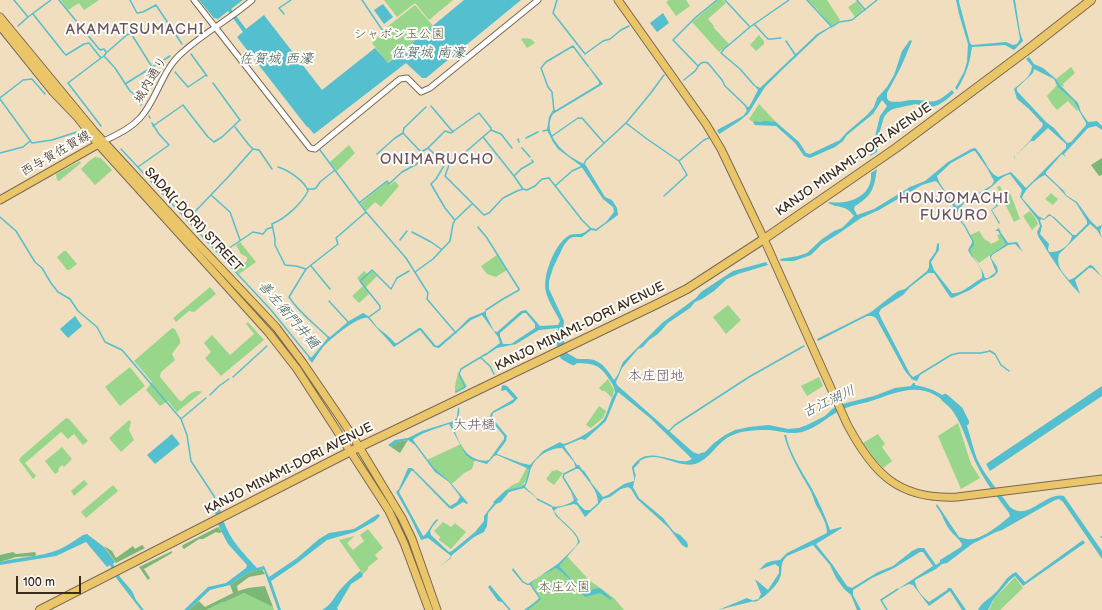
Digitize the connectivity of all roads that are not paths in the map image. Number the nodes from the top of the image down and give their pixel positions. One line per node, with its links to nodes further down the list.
1 (194, 0): 8 (street)
2 (252, 0): 8 (street, 城内通り)
3 (538, 0): 8 (street)
4 (618, 0): 11 (main road)
5 (1091, 0): 11 (highway, KANJO MINAMI-DORI AVENUE)
6 (0, 17): 9 (main road, SADAI(-DORI) STREET)
7 (0, 26): 9 (main road, SADAI(-DORI) STREET)
8 (215, 28): 9 (street, 城内通り)
9 (101, 143): 10 (main road, 西与賀佐賀線); 12 (main road, SADAI(-DORI) STREET)
10 (0, 200)
11 (764, 239): 12 (highway, KANJO MINAMI-DORI AVENUE); 13 (main road)
12 (355, 449): 14 (highway, KANJO MINAMI-DORI AVENUE); 15 (main road); 16 (main road)
13 (1102, 479)
14 (40, 610)
15 (429, 610)
16 (437, 610)

